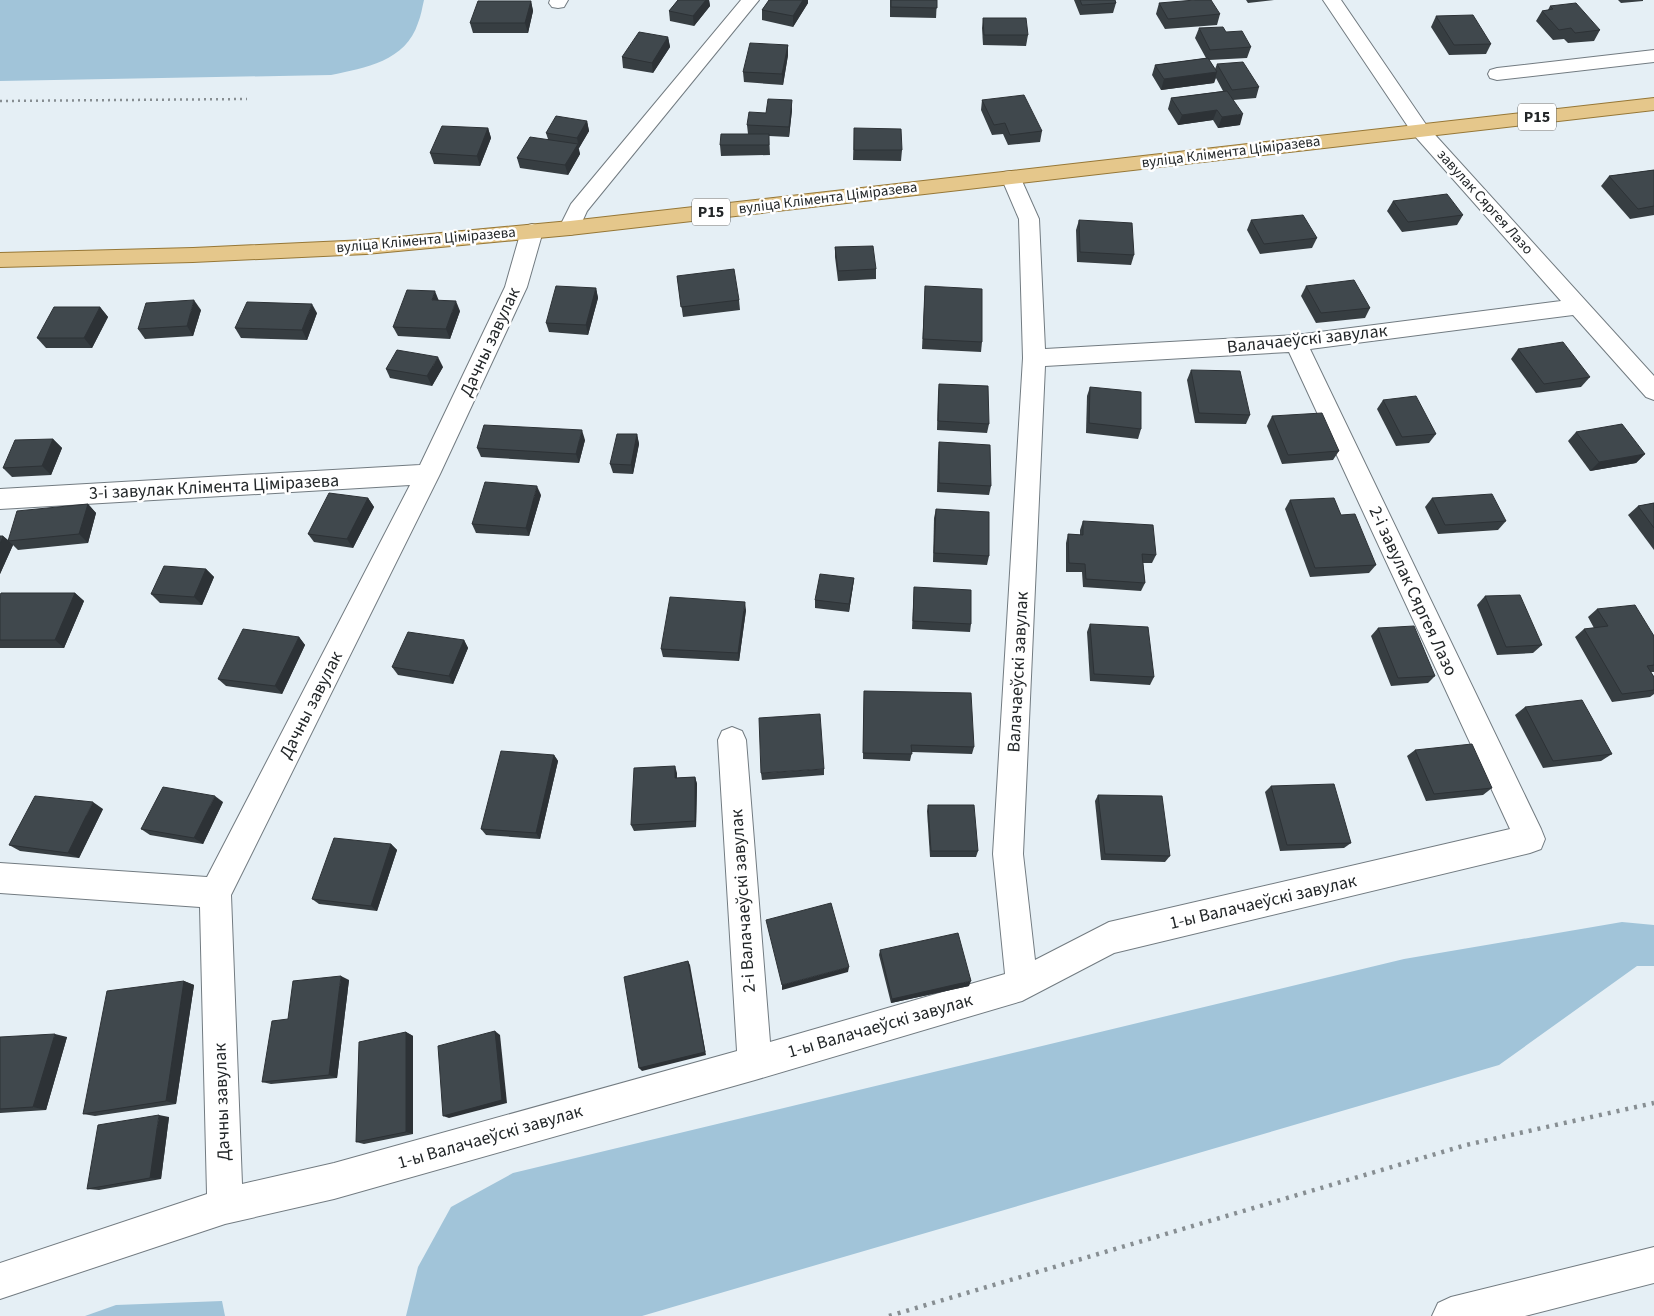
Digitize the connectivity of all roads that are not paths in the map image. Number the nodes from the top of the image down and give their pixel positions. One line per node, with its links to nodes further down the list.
1 (750, 0): 8 (street)
2 (1332, 0): 6 (street, завулак Сяргея Лазо)
3 (1654, 56): 4 (street)
4 (1497, 74)
5 (1654, 104): 6 (main road, вуліца Клімента Ціміразева / Р15)
6 (1420, 130): 7 (main road, вуліца Клімента Ціміразева / Р15); 11 (street, завулак Сяргея Лазо)
7 (1011, 177): 8 (main road, вуліца Клімента Ціміразева / Р15); 13 (street, Валачаеўскі завулак)
8 (570, 228): 9 (main road, вуліца Клімента Ціміразева / Р15)
9 (532, 231): 10 (main road, вуліца Клімента Ціміразева / Р15); 15 (street, Дачны завулак)
10 (0, 260)
11 (1579, 307): 12 (street, Валачаеўскі завулак); 14 (street, завулак Сяргея Лазо)
12 (1296, 343): 13 (street, Валачаеўскі завулак); 18 (street, 2-і завулак Сяргея Лазо)
13 (1034, 358): 21 (street, Валачаеўскі завулак)
14 (1654, 391)
15 (428, 474): 16 (street, 3-і завулак Клімента Ціміразева); 20 (street, Дачны завулак)
16 (0, 499)
17 (732, 740): 22 (street, 2-і Валачаеўскі завулак)
18 (1530, 840): 21 (street, 1-ы Валачаеўскі завулак)
19 (0, 878): 20 (street)
20 (215, 893): 23 (street, Дачны завулак)
21 (1022, 985): 22 (street, 1-ы Валачаеўскі завулак)
22 (755, 1063): 23 (street, 1-ы Валачаеўскі завулак)
23 (225, 1206): 25 (street, 1-ы Валачаеўскі завулак)
24 (1654, 1265): 26 (street)
25 (0, 1281)
26 (1451, 1316)

